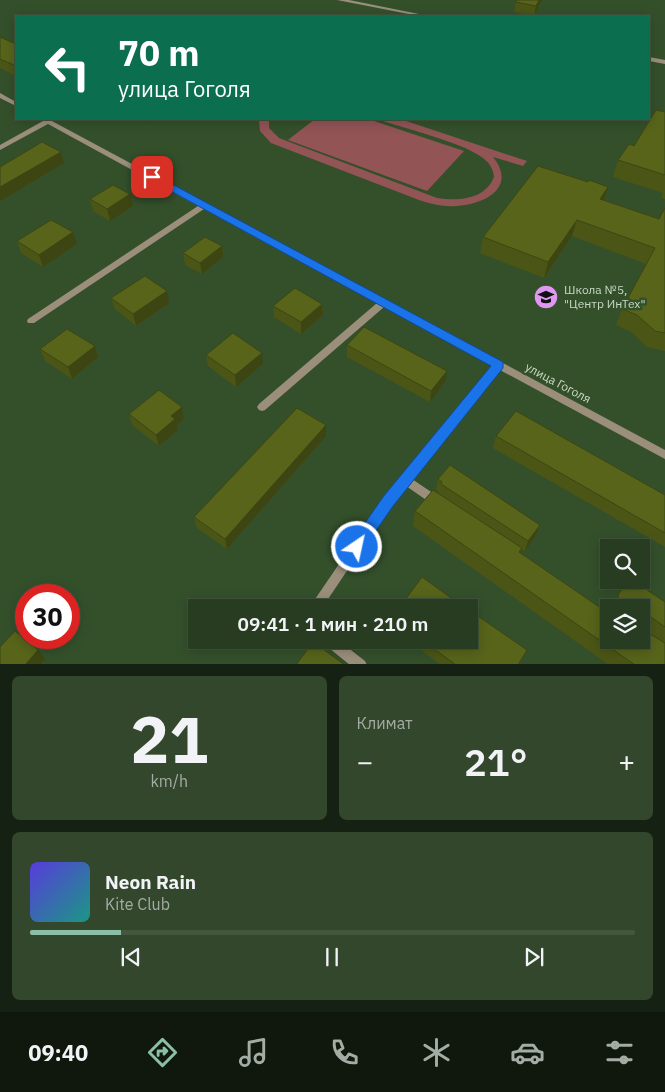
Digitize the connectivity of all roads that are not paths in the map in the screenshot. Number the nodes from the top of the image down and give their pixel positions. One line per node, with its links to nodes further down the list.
1 (340, 0): 2 (street)
2 (421, 15)
3 (650, 59): 4 (street)
4 (665, 62)
5 (0, 95): 6 (street)
6 (15, 103)
7 (46, 120): 8 (street); 9 (street, улица Гоголя)
8 (0, 148)
9 (204, 205): 10 (street, улица Гоголя); 11 (street)
10 (383, 303): 12 (street, улица Гоголя); 13 (street)
11 (31, 320)
12 (499, 365): 14 (street, улица Гоголя); 15 (street)
13 (262, 407)
14 (665, 454)
15 (405, 480): 16 (street); 17 (street)
16 (446, 508)
17 (321, 599)
18 (340, 649): 19 (street)
19 (361, 664)

